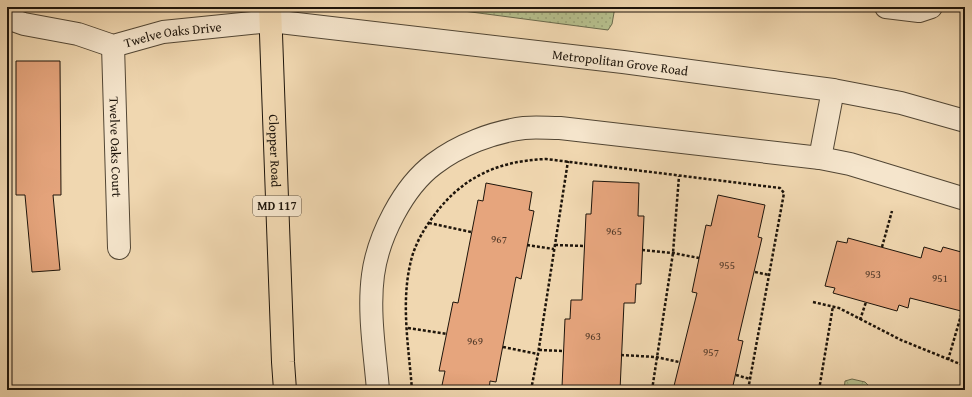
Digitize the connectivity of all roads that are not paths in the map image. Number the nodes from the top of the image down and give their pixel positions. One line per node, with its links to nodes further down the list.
1 (886, 7): 2 (street)
2 (931, 7)
3 (270, 14): 5 (street, Twelve Oaks Drive); 6 (street, Metropolitan Grove Road); 11 (main road, Clopper Road / MD 117)
4 (7, 18): 5 (street, Twelve Oaks Drive)
5 (113, 46): 10 (street, Twelve Oaks Court)
6 (833, 90): 7 (street, Metropolitan Grove Road); 8 (street)
7 (965, 121)
8 (820, 158): 9 (street); 12 (street)
9 (965, 199)
10 (119, 248)
11 (285, 390)
12 (378, 390)

